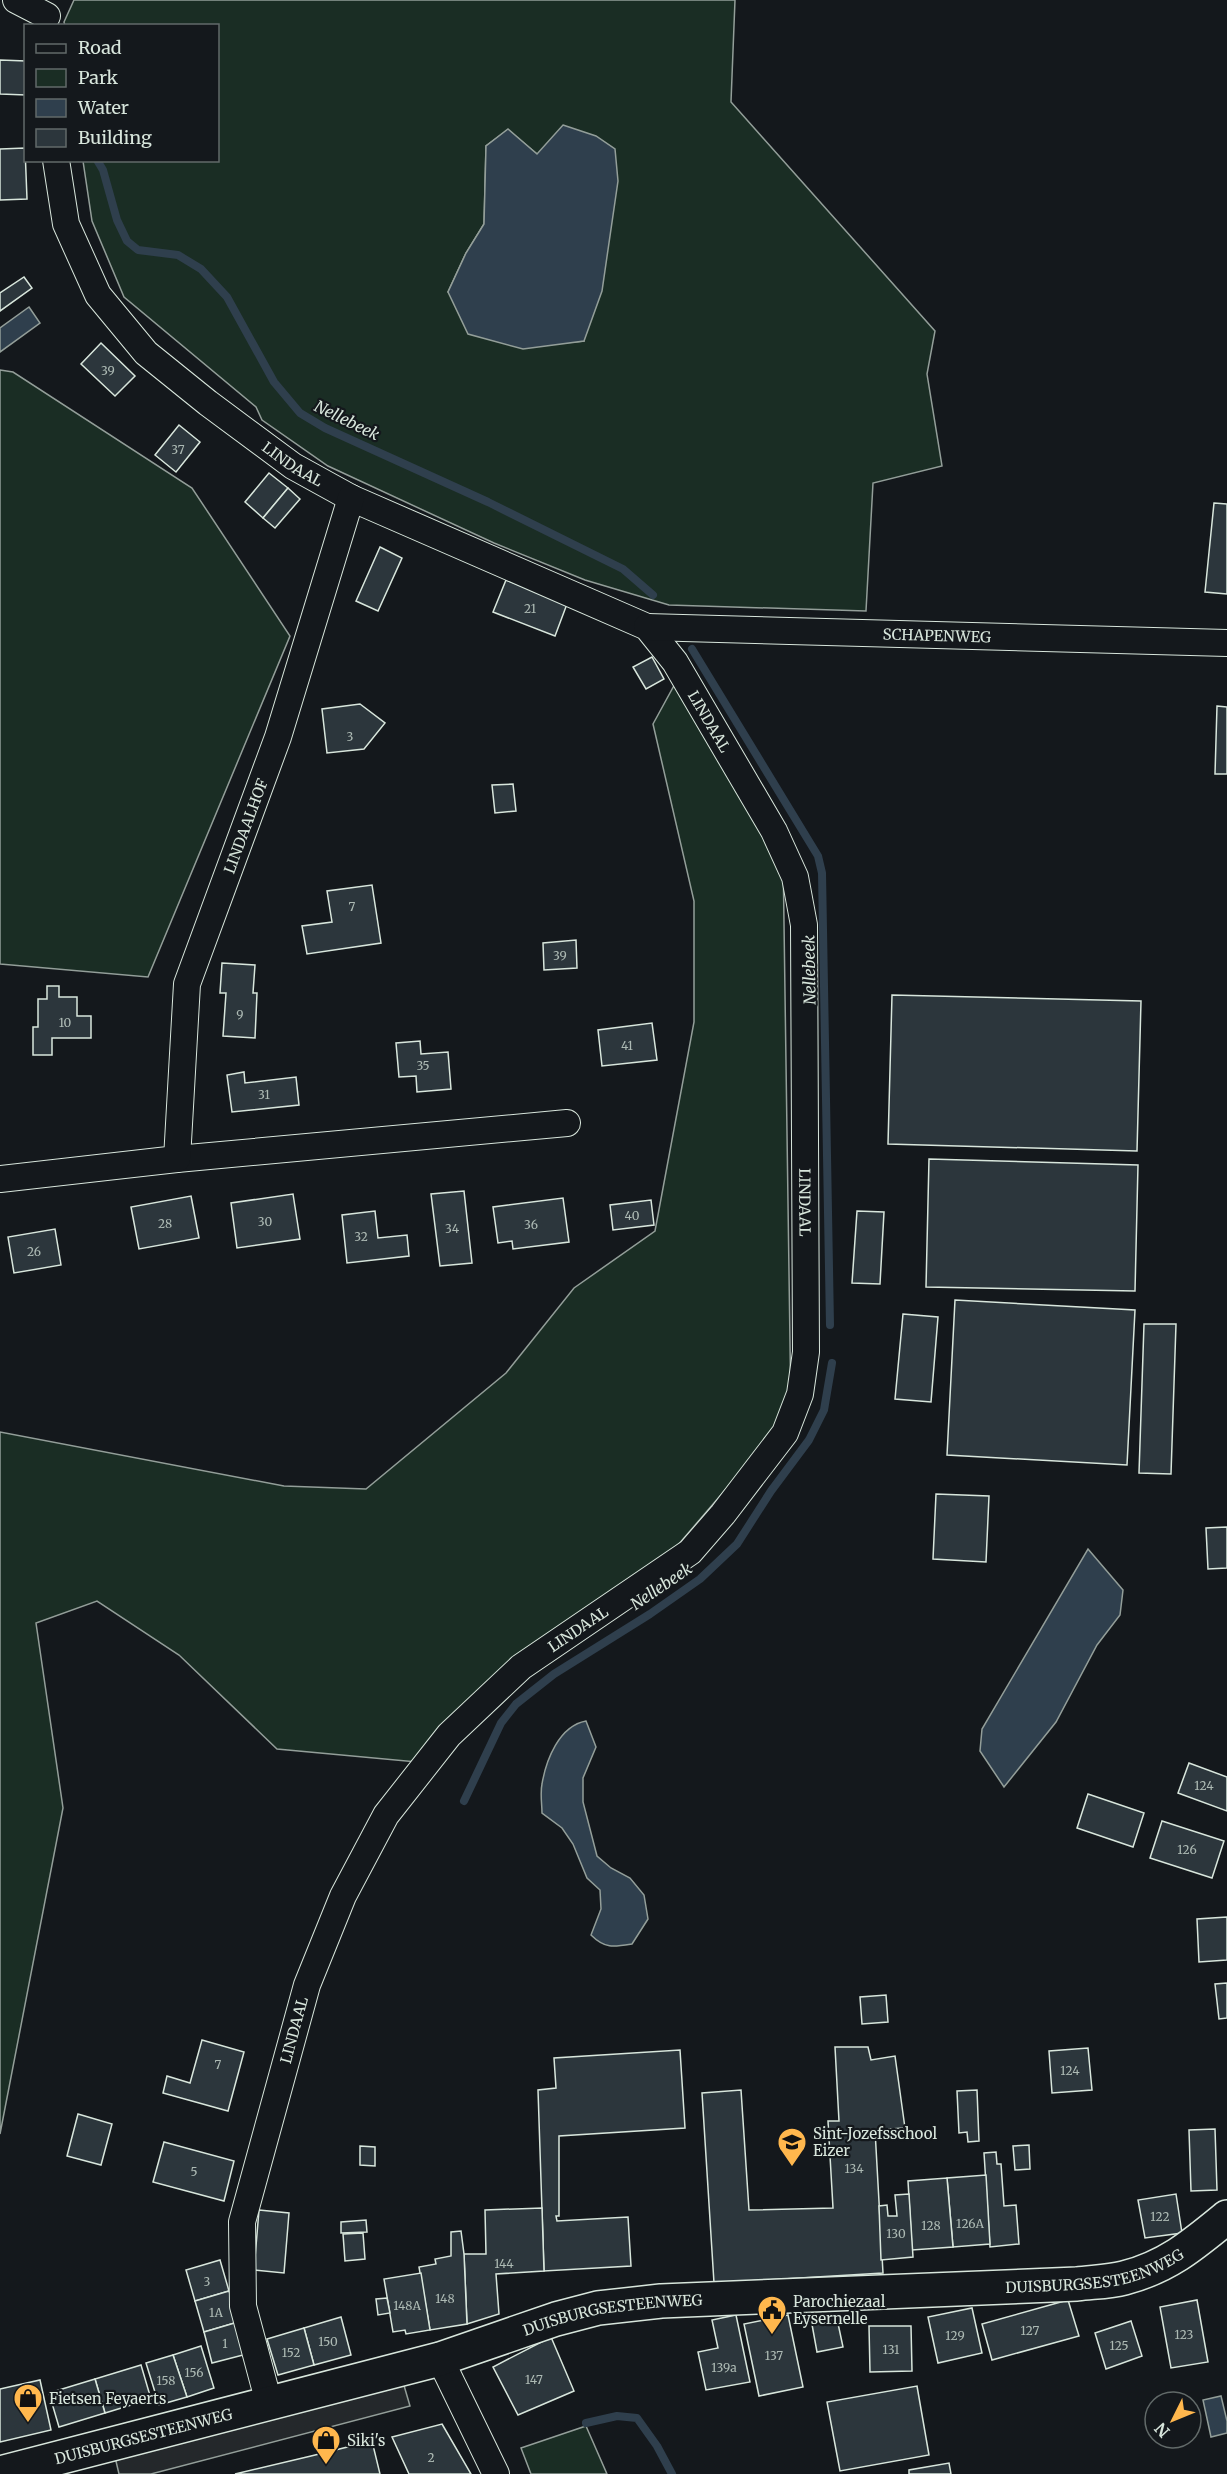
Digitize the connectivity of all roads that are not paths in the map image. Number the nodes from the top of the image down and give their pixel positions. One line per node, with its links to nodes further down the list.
1 (16, 0): 2 (street)
2 (49, 14)
3 (56, 162): 4 (street, LINDAAL)
4 (351, 498): 5 (street, LINDAAL); 8 (street, LINDAALHOF)
5 (646, 627): 6 (street, SCHAPENWEG); 12 (street, LINDAAL)
6 (1227, 643)
7 (567, 1124): 8 (street)
8 (177, 1159): 9 (street)
9 (0, 1179)
10 (1227, 2217): 11 (street, DUISBURGSESTEENWEG)
11 (440, 2359): 12 (street, DUISBURGSESTEENWEG); 14 (street)
12 (269, 2403): 13 (street, DUISBURGSESTEENWEG)
13 (0, 2473)
14 (496, 2474)

